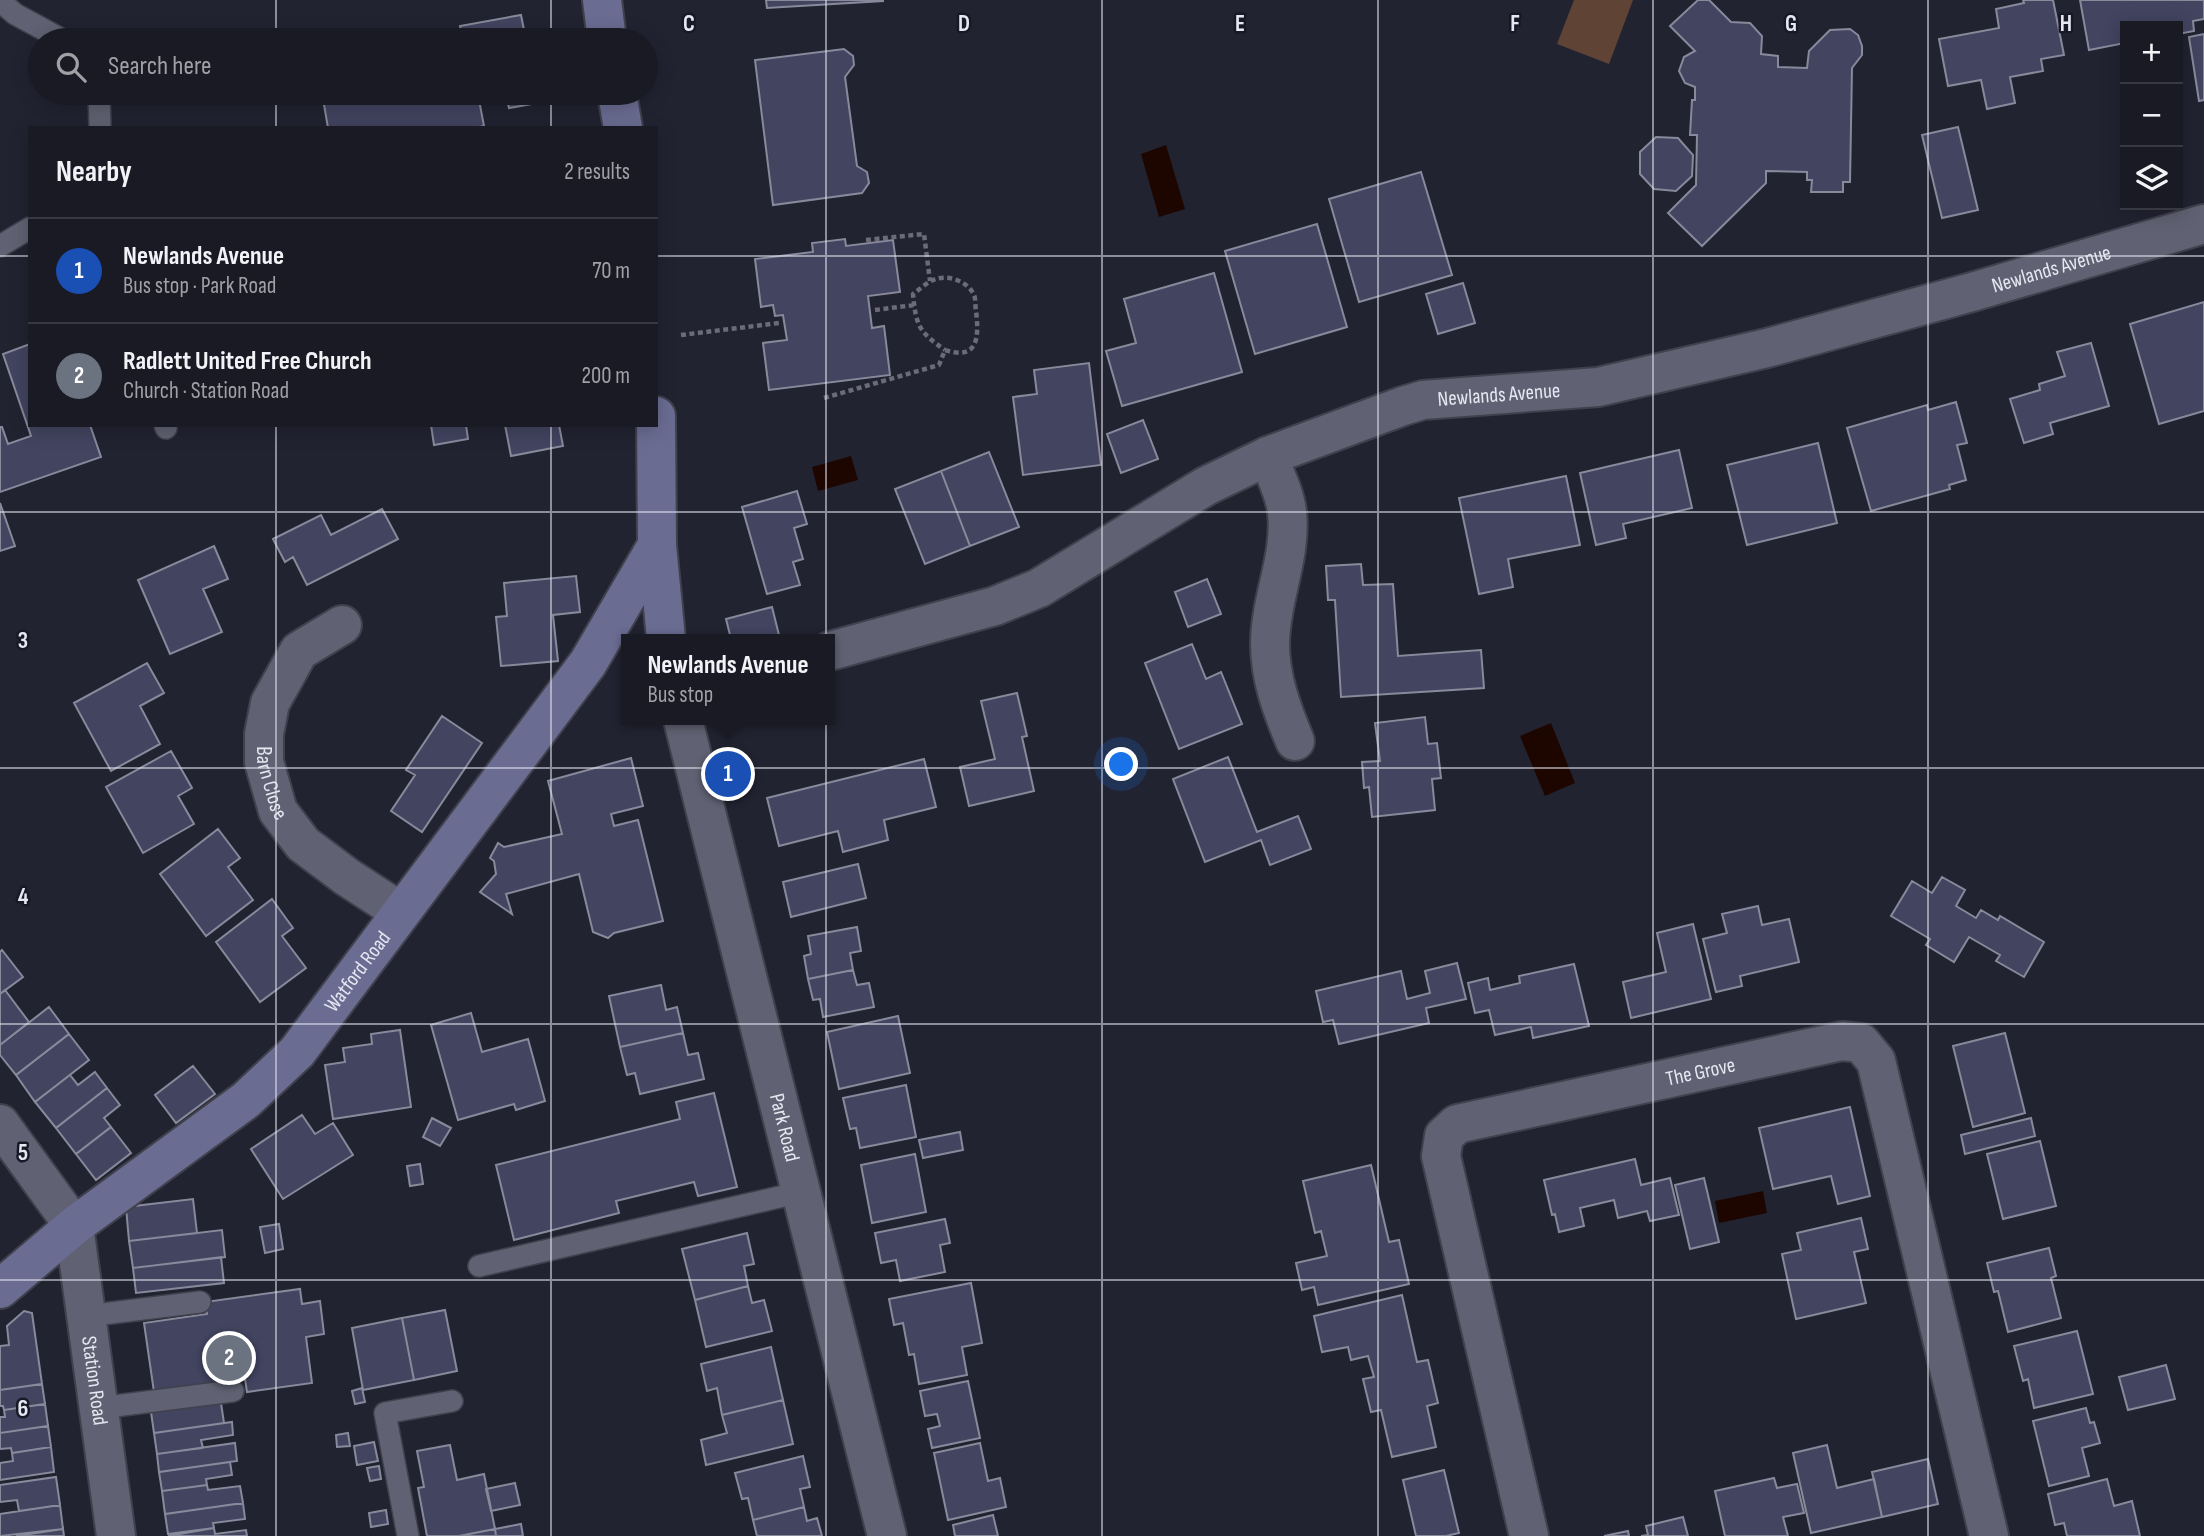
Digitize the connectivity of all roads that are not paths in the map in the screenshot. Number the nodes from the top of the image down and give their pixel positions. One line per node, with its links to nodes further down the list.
1 (602, 0): 4 (main road)
2 (0, 1): 3 (lane)
3 (41, 28)
4 (606, 28)
5 (99, 105): 7 (lane)
6 (619, 105): 8 (main road)
7 (100, 126)
8 (623, 126)
9 (2204, 224): 13 (street, Newlands Avenue)
10 (28, 229): 11 (lane)
11 (0, 246)
12 (656, 427): 14 (main road)
13 (1268, 456): 17 (street, Newlands Avenue); 21 (street)
14 (657, 545): 16 (main road); 19 (main road, Watford Road)
15 (342, 625): 22 (street, Barn Close)
16 (666, 634)
17 (835, 650)
18 (621, 656): 19 (main road)
19 (588, 663): 22 (main road, Watford Road)
20 (684, 725): 24 (street, Park Road)
21 (1295, 741)
22 (401, 912): 25 (main road, Watford Road)
23 (0, 1124): 25 (street)
24 (801, 1192): 26 (lane); 35 (street, Park Road)
25 (74, 1226): 27 (main road, Watford Road); 29 (street, Station Road)
26 (479, 1266)
27 (0, 1289)
28 (200, 1303): 29 (lane)
29 (86, 1316): 32 (street, Station Road)
30 (233, 1391): 32 (lane)
31 (452, 1402): 34 (lane)
32 (99, 1408): 33 (street, Station Road)
33 (116, 1536)
34 (408, 1536)
35 (887, 1536)
36 (1529, 1536): 37 (street, The Grove)
37 (1989, 1536)

